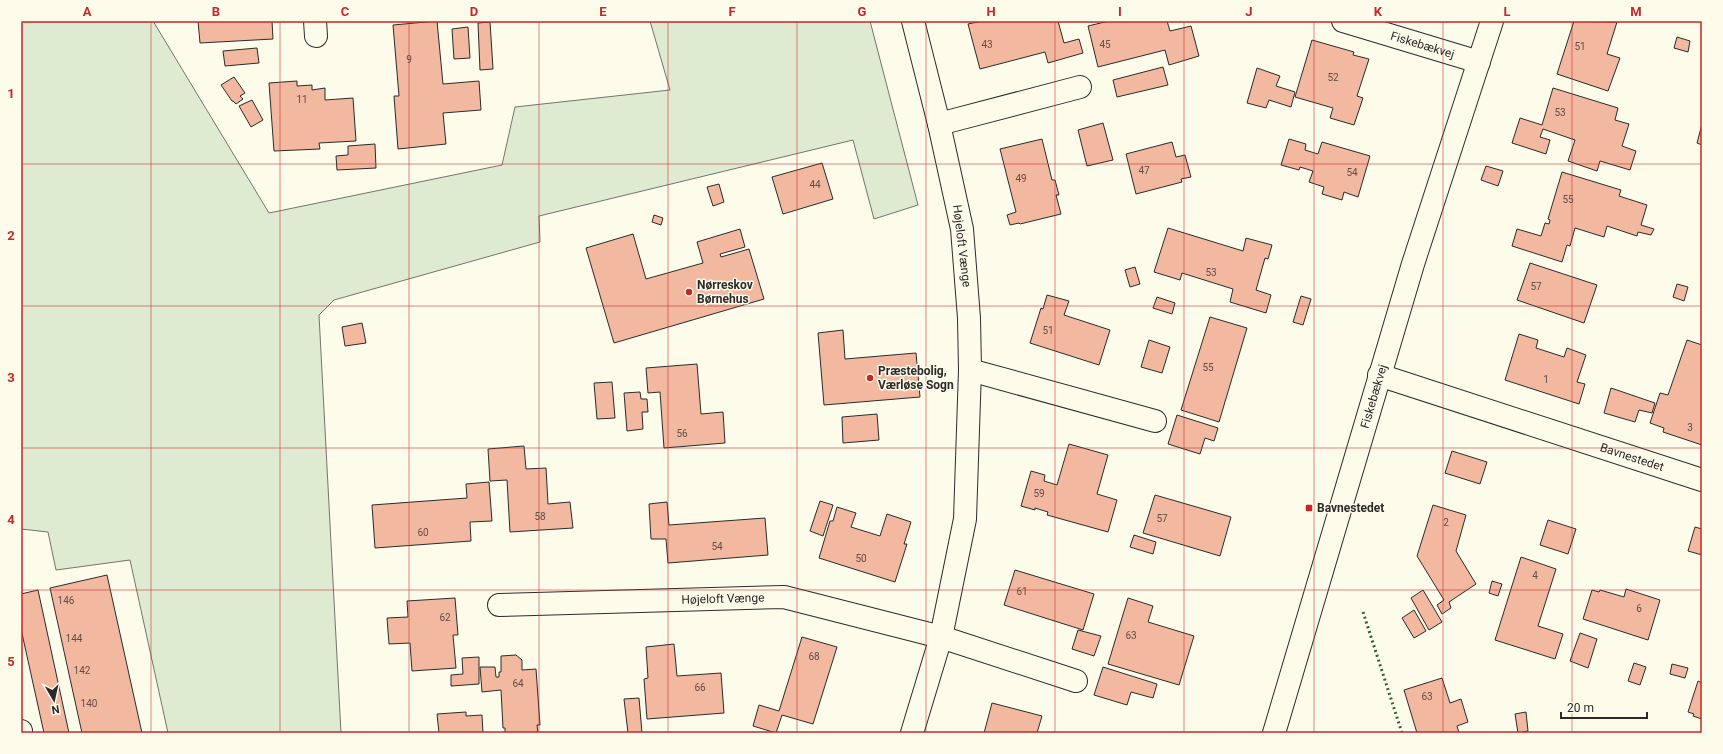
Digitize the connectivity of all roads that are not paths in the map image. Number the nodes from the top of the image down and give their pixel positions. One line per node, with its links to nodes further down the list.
1 (913, 21): 6 (street, Højeloft Vænge)
2 (1343, 21): 4 (street, Fiskebækvej)
3 (1492, 21): 4 (street, Fiskebækvej)
4 (1479, 62): 8 (street, Fiskebækvej)
5 (1080, 87): 6 (street)
6 (939, 124): 7 (street, Højeloft Vænge)
7 (970, 370): 9 (street); 12 (street, Højeloft Vænge)
8 (1379, 375): 10 (street, Bavnestedet); 15 (street, Fiskebækvej)
9 (1155, 421)
10 (1702, 480)
11 (499, 605): 12 (street, Højeloft Vænge)
12 (941, 637): 13 (street, Højeloft Vænge); 14 (street, Højeloft Vænge)
13 (1076, 681)
14 (912, 733)
15 (1274, 733)

